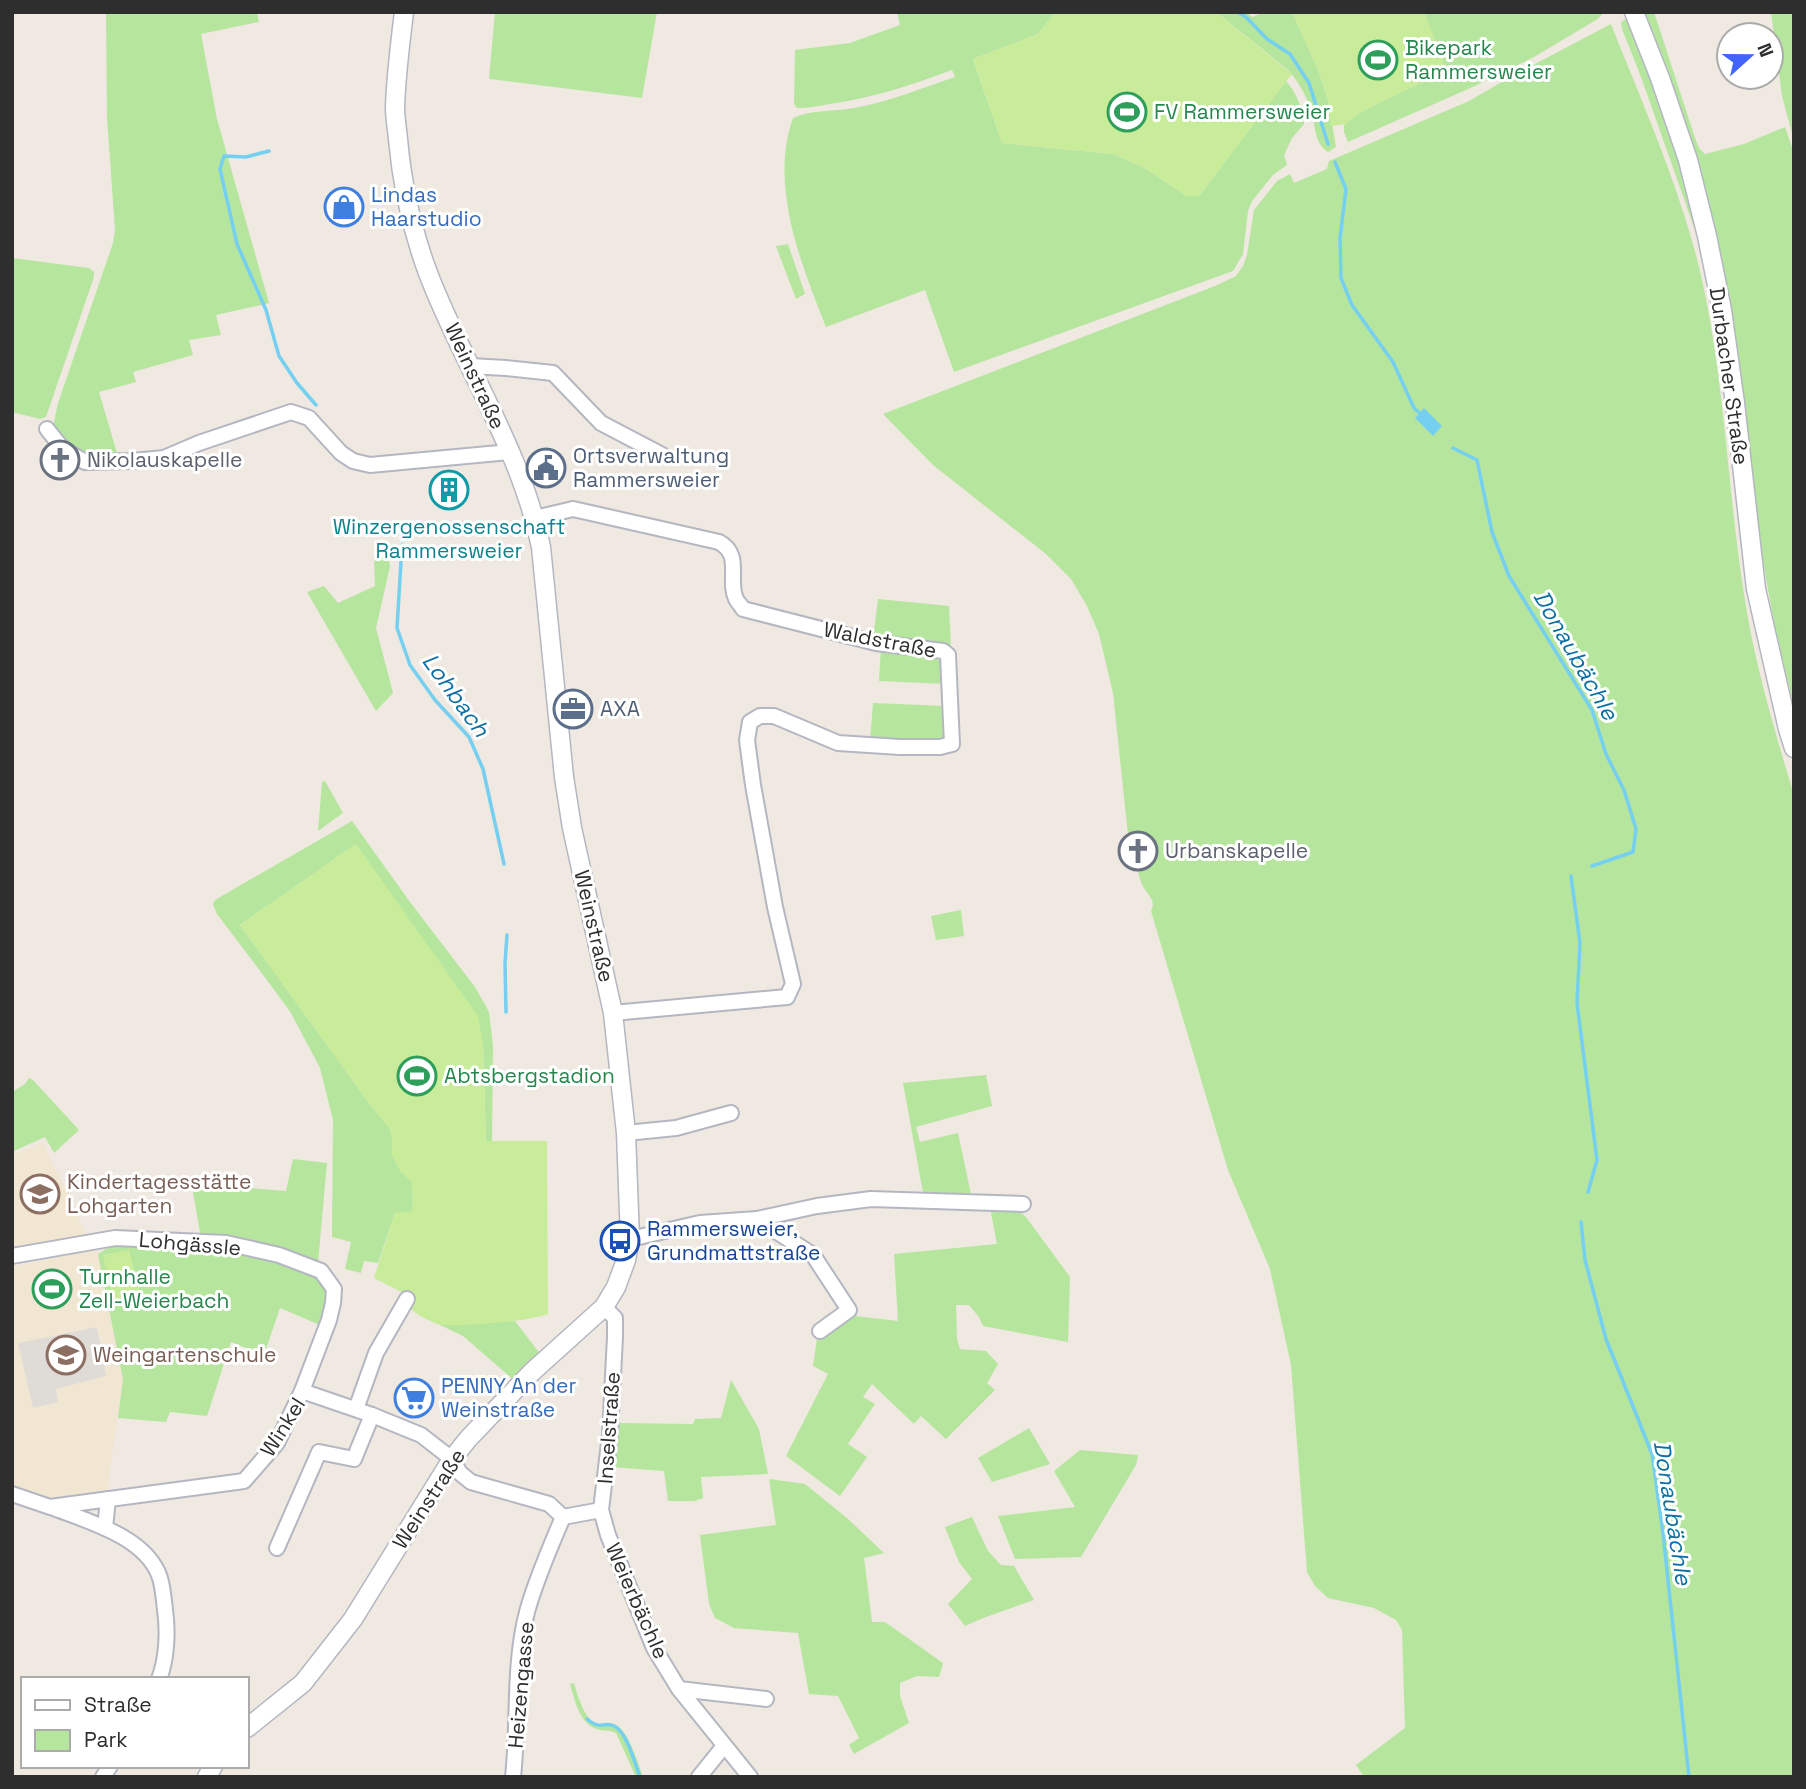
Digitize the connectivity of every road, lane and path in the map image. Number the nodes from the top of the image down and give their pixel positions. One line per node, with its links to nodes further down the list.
1 (404, 12): 3 (street, Weinstraße)
2 (1634, 12): 8 (street, Durbacher Straße)
3 (470, 366): 5 (street, Weinstraße); 6 (street)
4 (47, 429): 5 (street)
5 (510, 452): 7 (street, Weinstraße)
6 (662, 454)
7 (535, 518): 9 (street, Weinstraße); 9 (street, Waldstraße)
8 (1794, 748)
9 (613, 1013): 11 (street, Weinstraße)
10 (731, 1112): 11 (street)
11 (626, 1133): 14 (street, Weinstraße)
12 (1023, 1204): 13 (street)
13 (757, 1219): 14 (street); 18 (street)
14 (630, 1238): 17 (street, Weinstraße)
15 (12, 1256): 19 (street, Lohgässle)
16 (407, 1299): 20 (street)
17 (604, 1307): 22 (street, Weinstraße); 26 (street, Inselstraße)
18 (820, 1331)
19 (302, 1391): 20 (street, Winkel); 24 (street, Winkel)
20 (356, 1409): 21 (street, Winkel)
21 (372, 1415): 22 (street, Winkel); 29 (street)
22 (452, 1459): 27 (street); 33 (street, Weinstraße)
23 (12, 1494): 25 (street, Winkel)
24 (108, 1499): 25 (street, Winkel); 28 (street)
25 (50, 1507): 28 (street, Winkel)
26 (601, 1510): 27 (street, Inselstraße); 31 (street, Weierbächle)
27 (563, 1517): 35 (street, Heizengasse)
28 (106, 1528): 30 (street, Winkel)
29 (277, 1548)
30 (160, 1677)
31 (679, 1689): 32 (street); 34 (street, Weierbächle)
32 (766, 1699)
33 (248, 1727)
34 (724, 1746): 36 (street); 37 (street, Weierbächle)
35 (513, 1777)
36 (699, 1777)
37 (750, 1777)

